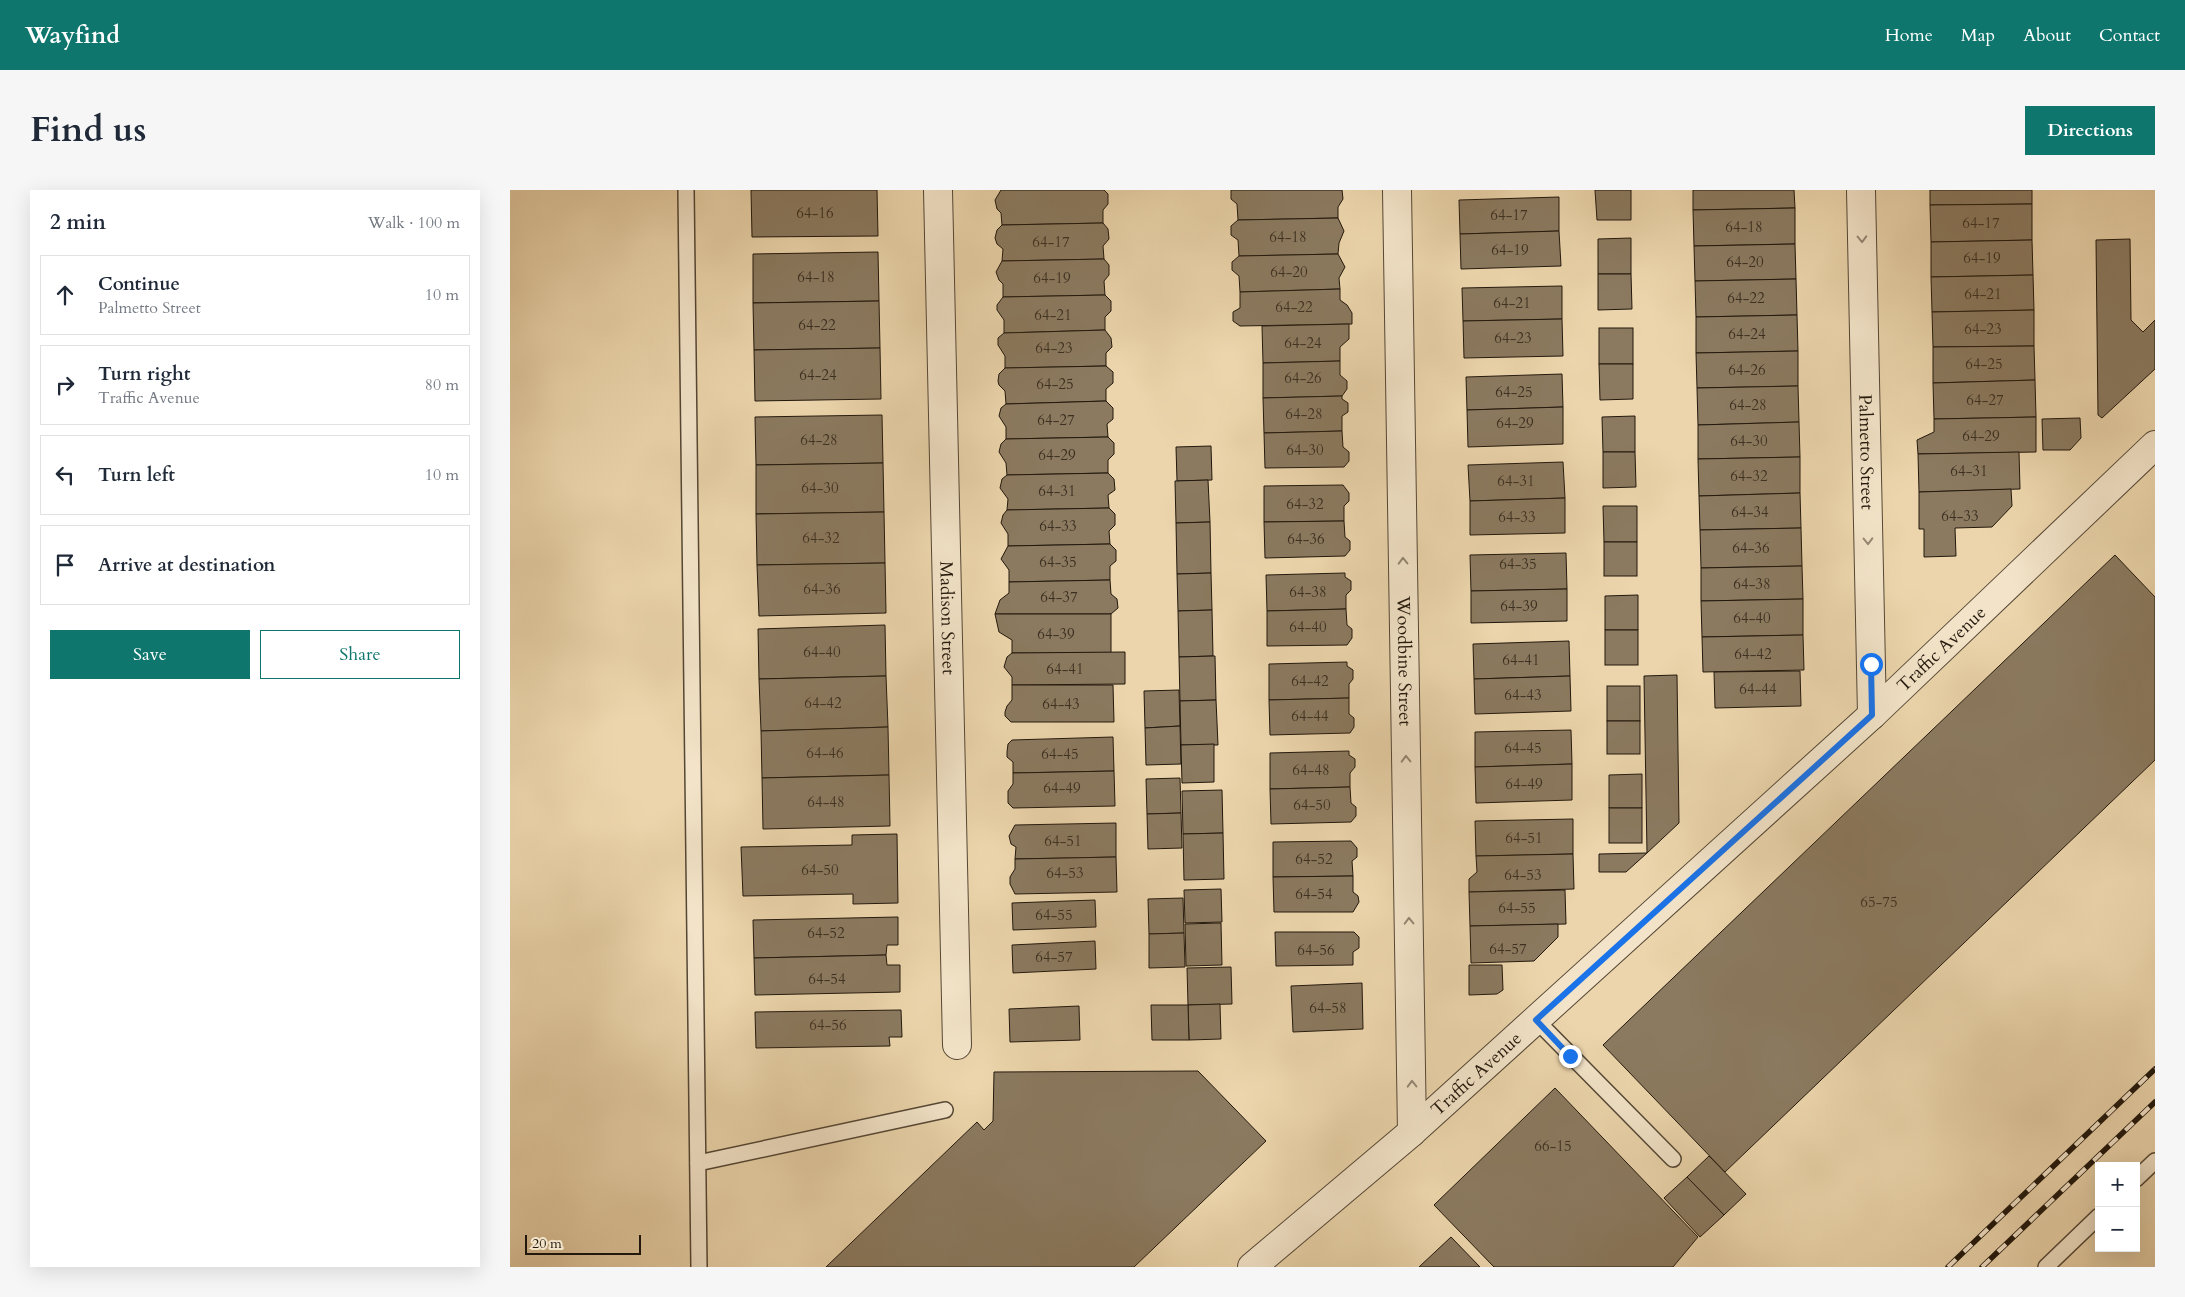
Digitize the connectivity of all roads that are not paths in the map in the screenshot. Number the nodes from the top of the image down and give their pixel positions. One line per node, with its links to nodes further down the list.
1 (686, 190): 13 (lane)
2 (938, 190): 8 (street, Madison Street)
3 (1397, 190): 10 (street, Woodbine Street, one-way to 3)
4 (1861, 190): 6 (street, Palmetto Street, one-way to 6)
5 (2155, 444): 6 (street, Traffic Avenue)
6 (1872, 715): 7 (street, Traffic Avenue)
7 (1536, 1020): 10 (street, Traffic Avenue); 11 (lane)
8 (957, 1045)
9 (945, 1110): 13 (lane)
10 (1412, 1132): 17 (street, Traffic Avenue)
11 (1673, 1159)
12 (2155, 1161): 14 (lane)
13 (698, 1163): 16 (lane)
14 (2140, 1175)
15 (2095, 1220): 18 (lane)
16 (699, 1267)
17 (1252, 1267)
18 (2046, 1267)

